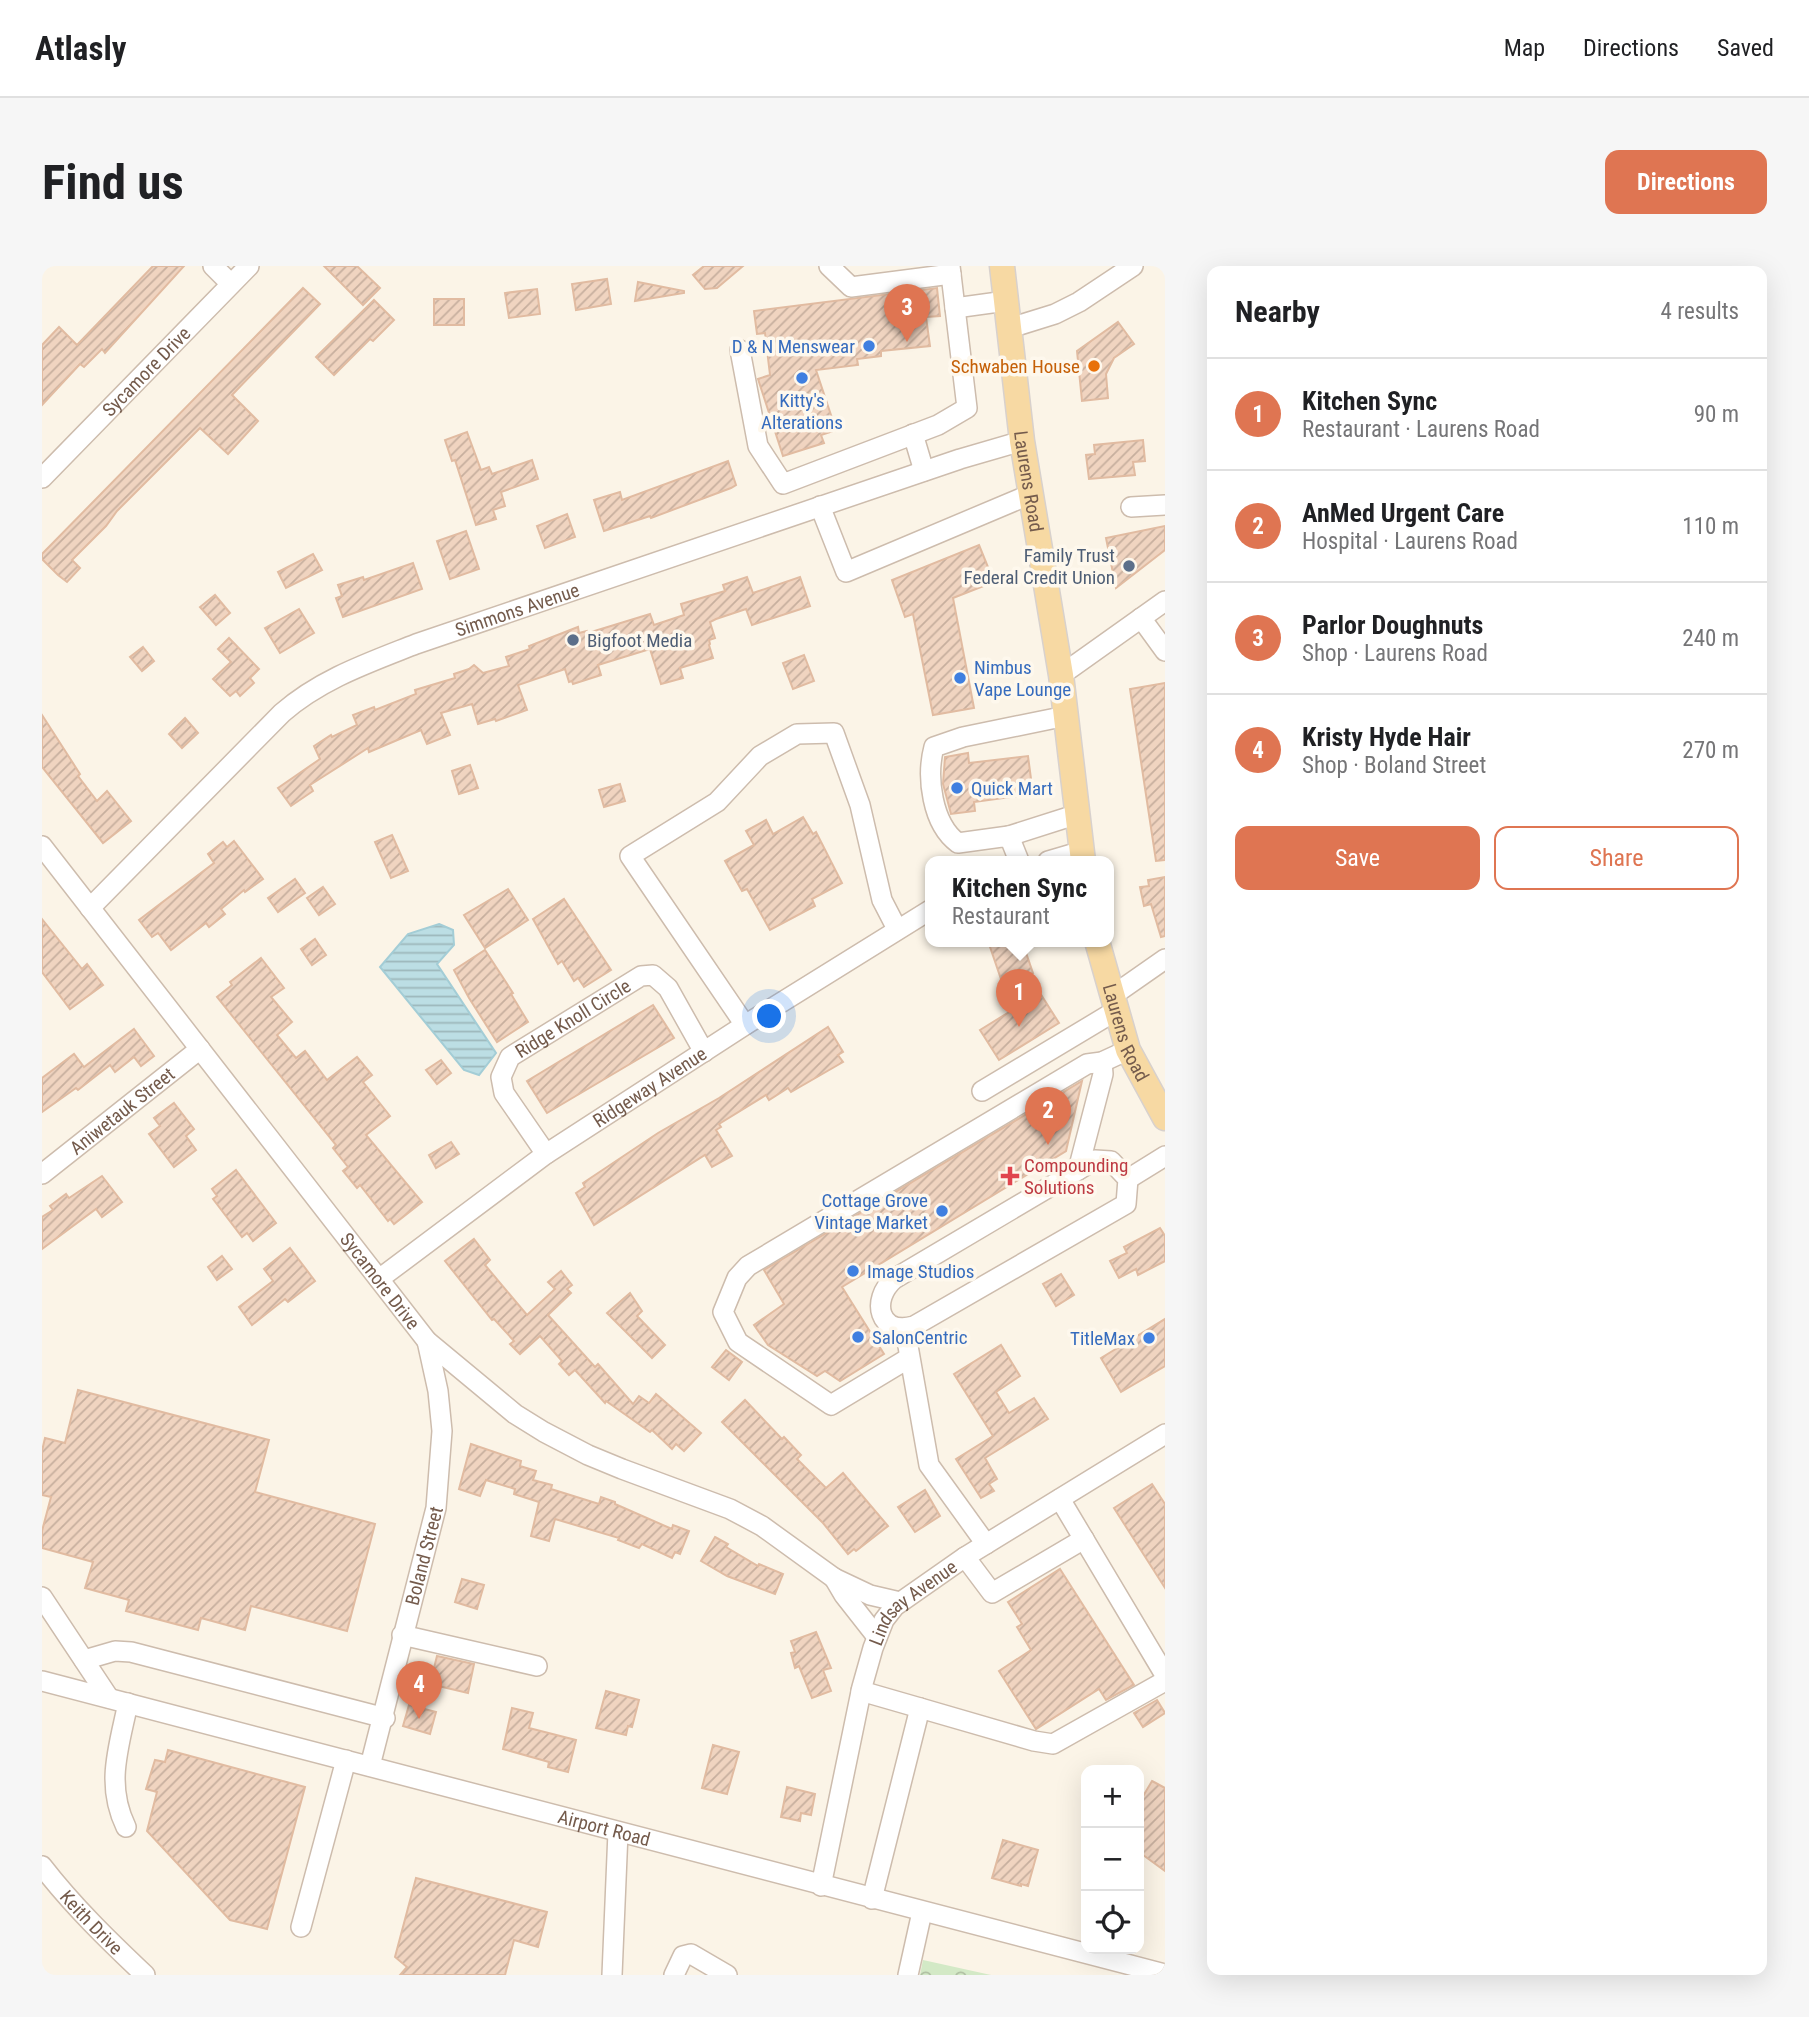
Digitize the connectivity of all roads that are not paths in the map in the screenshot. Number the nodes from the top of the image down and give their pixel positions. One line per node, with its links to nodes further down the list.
1 (213, 266): 7 (street)
2 (249, 266): 7 (street, Sycamore Drive)
3 (829, 266): 6 (street)
4 (1002, 266): 8 (main road, Laurens Road)
5 (1133, 266): 10 (street)
6 (951, 270): 9 (street)
7 (231, 284): 16 (street, Sycamore Drive)
8 (1006, 301): 9 (street); 10 (main road, Laurens Road)
9 (955, 308): 12 (street)
10 (1010, 328): 13 (main road, Laurens Road)
11 (740, 349): 15 (street)
12 (913, 434): 14 (street); 15 (street)
13 (1022, 441): 14 (street, Simmons Avenue); 17 (main road, Laurens Road)
14 (925, 471): 19 (street, Simmons Avenue)
15 (800, 477): 19 (street)
16 (42, 478)
17 (1031, 494): 19 (street); 24 (main road, Laurens Road)
18 (1165, 505): 20 (street)
19 (816, 507): 31 (street, Simmons Avenue)
20 (1131, 508)
21 (1165, 601): 22 (street)
22 (1141, 618): 23 (street); 24 (street)
23 (1165, 651)
24 (1061, 675): 25 (main road, Laurens Road)
25 (1066, 716): 26 (main road, Laurens Road); 27 (street)
26 (1077, 814): 27 (street); 30 (main road, Laurens Road)
27 (1009, 836): 29 (street)
28 (42, 846): 31 (street, Sycamore Drive)
29 (1017, 856)
30 (1082, 856)
31 (90, 908): 39 (street, Sycamore Drive)
32 (925, 913): 33 (street, Ridgeway Avenue)
33 (897, 929): 38 (street, Ridgeway Avenue); 38 (street)
34 (1099, 947): 37 (main road, Laurens Road)
35 (1160, 963): 36 (street); 37 (street)
36 (1165, 984)
37 (1114, 1003): 40 (main road, Laurens Road); 43 (street)
38 (745, 1026): 41 (street, Ridgeway Avenue)
39 (200, 1049): 48 (street, Aniwetauk Street); 50 (street, Sycamore Drive)
40 (1128, 1050): 42 (street); 44 (main road, Laurens Road)
41 (704, 1052): 45 (street, Ridgeway Avenue); 45 (street, Ridge Knoll Circle)
42 (1102, 1062): 47 (street); 53 (street)
43 (982, 1091)
44 (1164, 1114)
45 (546, 1154): 50 (street, Ridgeway Avenue)
46 (1165, 1156): 49 (street)
47 (1078, 1170): 49 (street); 51 (street)
48 (42, 1174)
49 (1128, 1179): 51 (street)
50 (379, 1279): 52 (street, Sycamore Drive)
51 (905, 1329): 53 (street)
52 (427, 1340): 59 (street, Sycamore Drive); 62 (street, Boland Street)
53 (909, 1358): 57 (street)
54 (1165, 1434): 55 (street, Lindsay Avenue)
55 (1059, 1499): 56 (street); 57 (street, Lindsay Avenue)
56 (1084, 1539): 58 (street); 66 (street)
57 (986, 1545): 58 (street, Lindsay Avenue)
58 (965, 1557): 61 (street, Lindsay Avenue)
59 (834, 1578): 61 (street, Sycamore Drive); 63 (street, Sycamore Drive)
60 (42, 1597): 64 (street)
61 (900, 1602): 63 (street, Lindsay Avenue)
62 (402, 1635): 65 (street); 72 (street, Boland Street)
63 (877, 1637): 69 (street, Lindsay Avenue)
64 (84, 1660): 70 (street); 72 (street)
65 (537, 1666)
66 (1165, 1675)
67 (42, 1681): 70 (street, Airport Road)
68 (1165, 1681): 71 (street)
69 (861, 1691): 71 (street); 78 (street, Lindsay Avenue)
70 (118, 1700): 73 (street, Airport Road); 75 (street)
71 (919, 1708): 79 (street)
72 (383, 1718): 74 (street, Boland Street)
73 (346, 1760): 74 (street, Airport Road); 81 (street)
74 (370, 1766): 76 (street, Airport Road)
75 (126, 1827)
76 (618, 1832): 78 (street, Airport Road); 84 (street)
77 (42, 1866): 83 (street, Keith Drive)
78 (821, 1886): 79 (street, Airport Road)
79 (872, 1899): 80 (street, Airport Road)
80 (922, 1912): 82 (street, Airport Road); 87 (street)
81 (301, 1927)
82 (1165, 1974)
83 (145, 1975)
84 (612, 1975)
85 (674, 1975): 86 (street)
86 (727, 1975)
87 (908, 1975)

